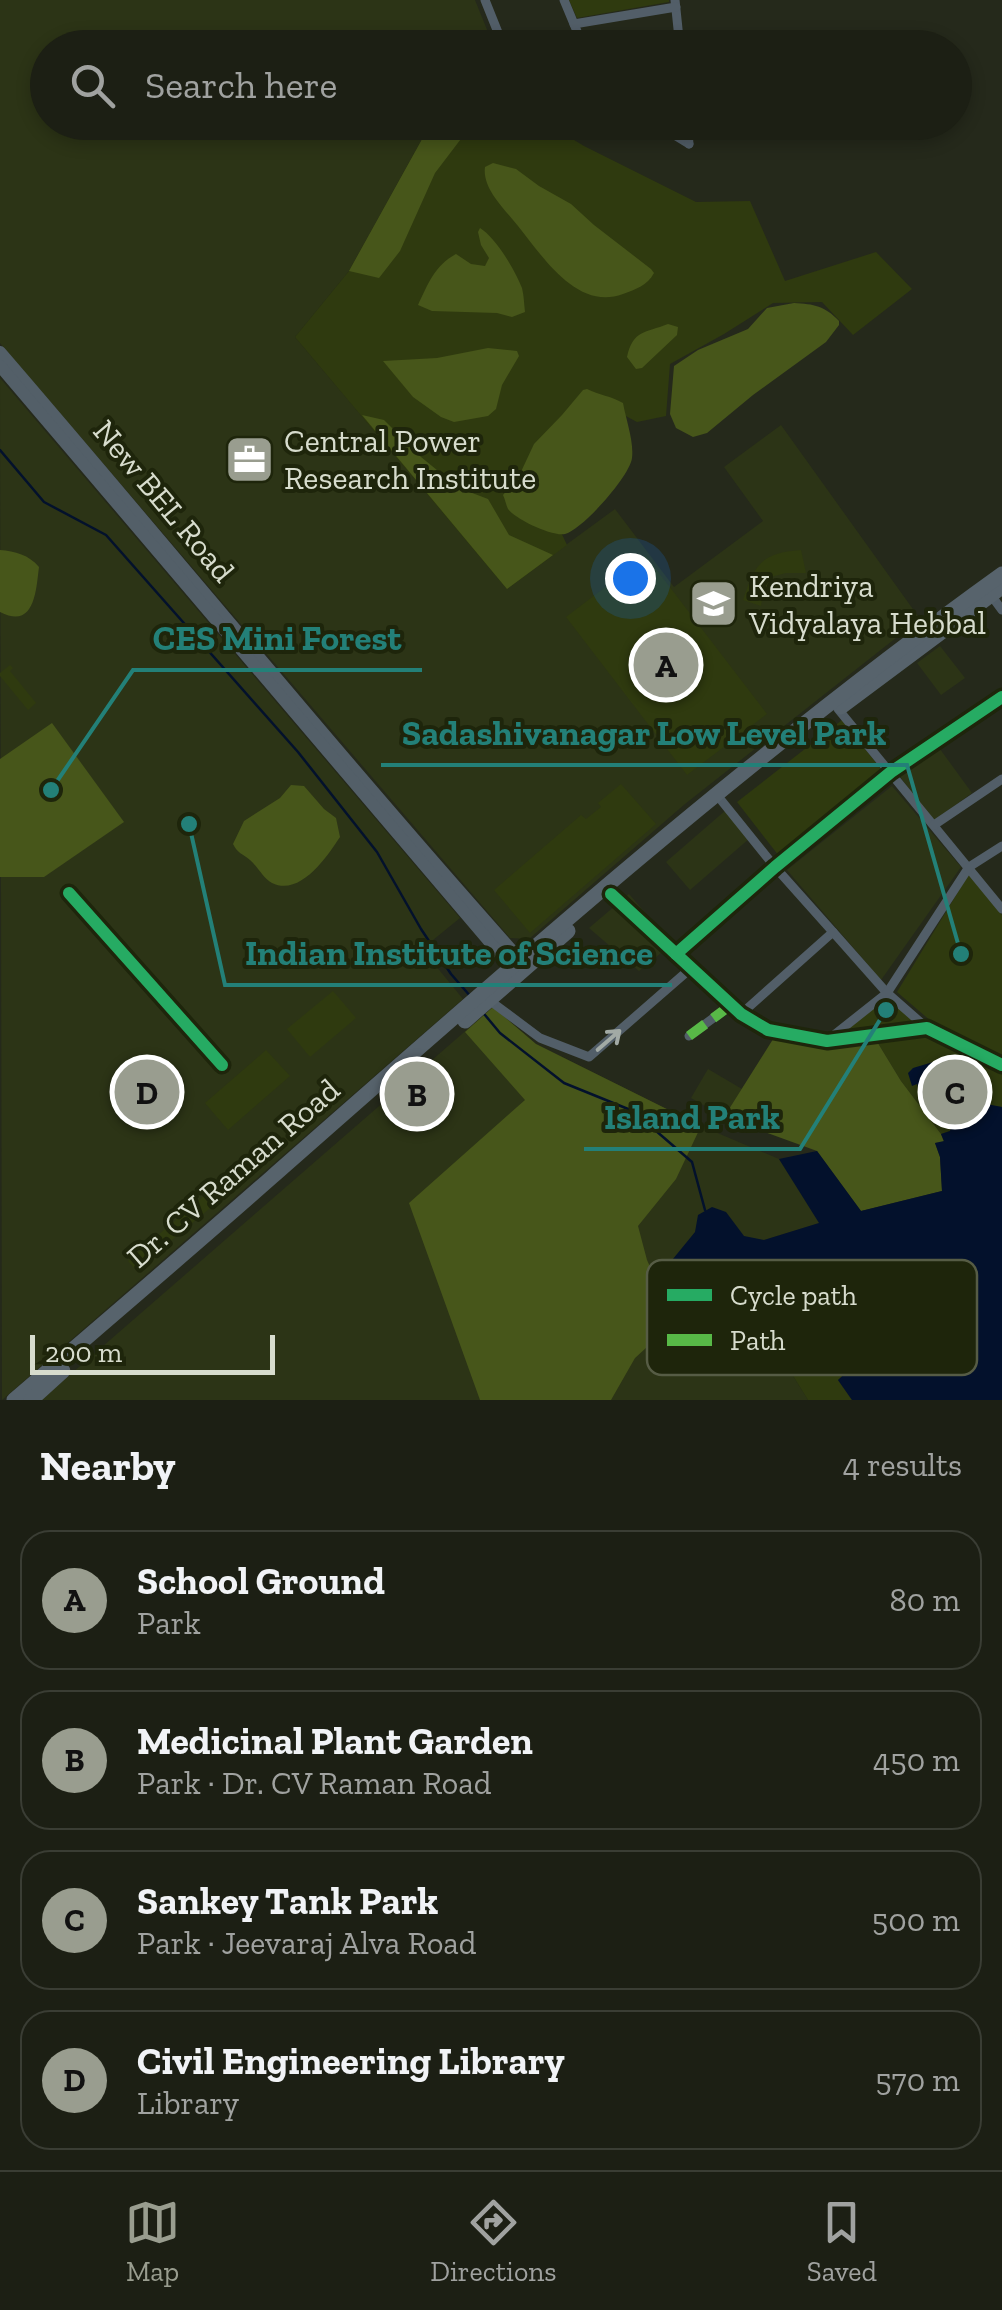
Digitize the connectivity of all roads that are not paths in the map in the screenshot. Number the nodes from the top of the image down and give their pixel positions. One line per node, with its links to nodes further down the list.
1 (485, 0): 5 (street)
2 (564, 0): 4 (street)
3 (675, 3): 4 (street); 7 (street)
4 (574, 24): 6 (street)
5 (496, 30)
6 (576, 30)
7 (678, 30)
8 (0, 352): 26 (main road, New BEL Road)
9 (0, 366): 26 (main road, New BEL Road)
10 (1002, 574): 26 (highway, Dr. CV Raman Road)
11 (997, 591): 12 (street); 14 (highway, Dr. CV Raman Road)
12 (1002, 610)
13 (1002, 696): 15 (street)
14 (838, 709): 15 (street); 17 (highway, Dr. CV Raman Road)
15 (891, 772): 18 (street); 20 (street)
16 (1002, 779): 18 (street)
17 (721, 800): 20 (street); 22 (highway, Dr. CV Raman Road)
18 (934, 825): 21 (street)
19 (1002, 846): 21 (street)
20 (775, 867): 24 (street); 25 (street)
21 (969, 867): 23 (street); 28 (street)
22 (615, 897): 25 (street); 26 (highway, Dr. CV Raman Road)
23 (1002, 908)
24 (834, 932): 28 (street); 30 (street)
25 (676, 954): 27 (street)
26 (519, 967): 29 (highway, Dr. CV Raman Road)
27 (690, 969): 29 (street, one-way to 27); 30 (street)
28 (887, 993): 31 (street); 33 (street)
29 (479, 1003): 35 (highway, Dr. CV Raman Road); 36 (highway, Dr. CV Raman Road)
30 (736, 1009): 32 (street); 33 (street)
31 (928, 1028): 33 (street); 34 (street)
32 (689, 1036)
33 (827, 1041)
34 (1002, 1065)
35 (14, 1400)
36 (31, 1400)

